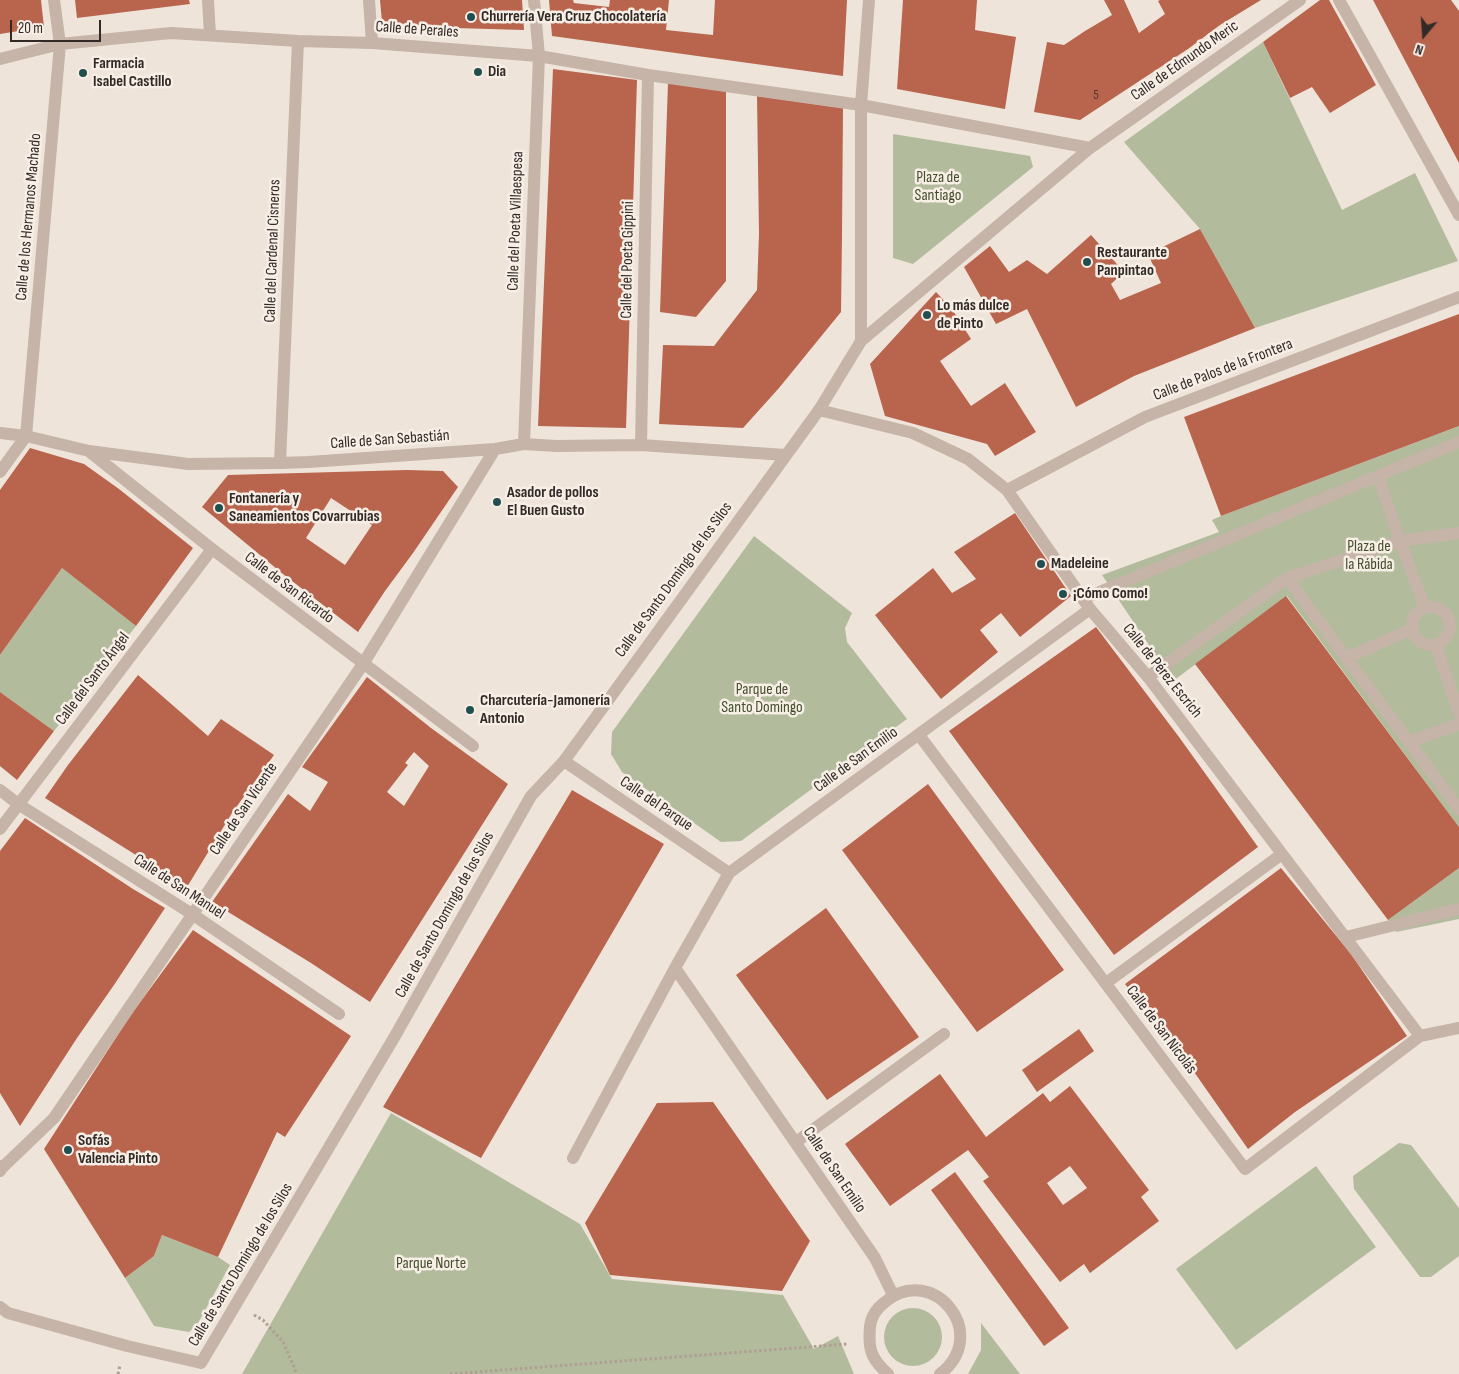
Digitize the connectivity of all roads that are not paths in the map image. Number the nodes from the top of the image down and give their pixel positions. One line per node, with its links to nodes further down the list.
1 (54, 0): 11 (street, Calle de los Hermanos Machado)
2 (208, 0): 8 (street)
3 (369, 0): 10 (street)
4 (534, 0): 12 (street, Calle del Poeta Villaespesa)
5 (869, 0): 15 (street)
6 (1300, 0): 16 (street, Calle de Edmundo Meric)
7 (1339, 0): 17 (street)
8 (210, 35): 9 (street, Calle de Perales); 11 (street, Calle de Perales)
9 (298, 40): 10 (street, Calle de Perales); 29 (street, Calle del Cardenal Cisneros)
10 (372, 43): 12 (street, Calle de Perales)
11 (60, 44): 13 (street, Calle de Perales); 22 (street, Calle de los Hermanos Machado)
12 (539, 56): 14 (street, Calle de Perales); 24 (street, Calle del Poeta Villaespesa)
13 (0, 58)
14 (648, 75): 15 (street, Calle de Perales); 25 (street, Calle del Poeta Gippini)
15 (861, 105): 16 (street); 19 (street)
16 (1090, 148): 19 (street)
17 (1459, 215)
18 (1459, 297): 32 (street, Calle de Palos de la Frontera)
19 (861, 341): 20 (street, Calle de Santo Domingo de los Silos)
20 (819, 410): 28 (street, Calle de Santo Domingo de los Silos); 32 (street, Calle de Pérez Escrich)
21 (0, 433): 22 (street, Calle de San Sebastián)
22 (26, 436): 27 (street, Calle de San Sebastián); 30 (street)
23 (1459, 442): 31 (street, Calle de San Emilio)
24 (524, 444): 25 (street, Calle de San Sebastián); 26 (street, Calle de San Sebastián)
25 (641, 445): 28 (street, Calle de San Sebastián)
26 (495, 449): 29 (street, Calle de San Sebastián); 43 (street, Calle de San Vicente)
27 (89, 451): 29 (street, Calle de San Sebastián); 35 (street, Calle de San Ricardo)
28 (785, 455): 50 (street, Calle de Santo Domingo de los Silos)
29 (280, 463)
30 (0, 472)
31 (1378, 476): 34 (street); 37 (street, Calle de San Emilio)
32 (1007, 490): 37 (street, Calle de Pérez Escrich)
33 (1459, 532): 34 (street)
34 (1400, 540): 36 (street); 38 (street)
35 (212, 549): 43 (street, Calle de San Ricardo); 52 (street, Calle del Santo Ángel)
36 (1287, 578): 42 (street); 44 (street)
37 (1087, 604): 44 (street, Calle de Pérez Escrich); 47 (street, Calle de San Emilio)
38 (1425, 608): 39 (street); 40 (street)
39 (1454, 617): 41 (street)
40 (1412, 629): 41 (street); 42 (street)
41 (1436, 645): 45 (street)
42 (1346, 658): 48 (street)
43 (363, 664): 49 (street, Calle de San Ricardo); 58 (street, Calle de San Vicente)
44 (1148, 677): 55 (street, Calle de Pérez Escrich)
45 (1459, 713)
46 (1459, 724): 48 (street)
47 (919, 735): 56 (street, Calle de San Emilio); 61 (street, Calle de San Nicolás)
48 (1409, 742): 53 (street)
49 (474, 746)
50 (564, 761): 56 (street, Calle del Parque); 70 (street, Calle de Santo Domingo de los Silos)
51 (0, 790): 52 (street, Calle de San Manuel)
52 (18, 804): 54 (street, Calle del Santo Ángel); 58 (street, Calle de San Manuel)
53 (1459, 810)
54 (0, 829)
55 (1282, 854): 59 (street, Calle de Pérez Escrich); 61 (street)
56 (729, 873): 60 (street, Calle de San Emilio)
57 (1459, 909): 59 (street)
58 (192, 914): 62 (street, Calle de San Manuel); 68 (street, Calle de San Vicente)
59 (1346, 937): 65 (street, Calle de Pérez Escrich)
60 (675, 968): 66 (street, Calle de San Emilio); 67 (street, Calle de San Emilio)
61 (1106, 983): 65 (street, Calle de San Nicolás)
62 (339, 1014)
63 (1459, 1028): 65 (street)
64 (944, 1034): 66 (street)
65 (1420, 1036)
66 (796, 1142): 69 (street, Calle de San Emilio)
67 (573, 1158)
68 (1, 1168)
69 (893, 1295): 71 (street); 72 (street)
70 (3, 1312)
71 (888, 1374)
72 (940, 1374)

